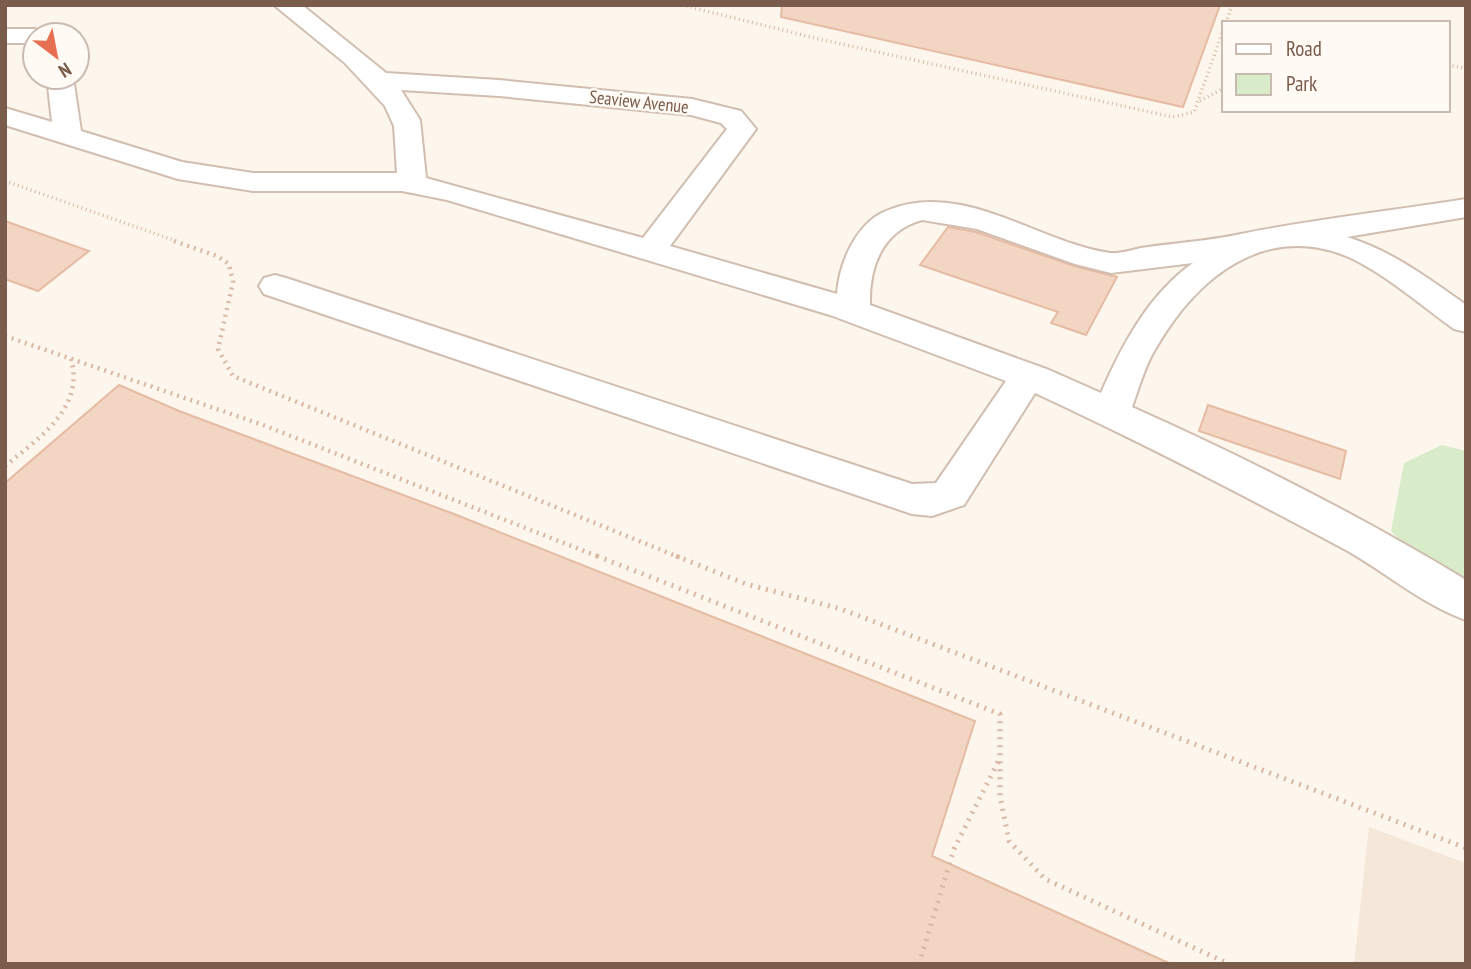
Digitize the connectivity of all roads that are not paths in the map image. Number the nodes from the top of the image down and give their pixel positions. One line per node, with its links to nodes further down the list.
1 (286, 5): 2 (lane)
2 (381, 81): 6 (lane); 12 (lane, Seaview Avenue)
3 (62, 91): 5 (lane)
4 (5, 116): 5 (lane)
5 (68, 136): 6 (lane)
6 (413, 184): 12 (lane)
7 (1466, 208): 8 (lane)
8 (1422, 217): 9 (lane); 10 (lane)
9 (1466, 227)
10 (1307, 234): 11 (lane); 17 (lane)
11 (1242, 244): 13 (lane); 15 (lane)
12 (651, 249): 16 (lane)
13 (1135, 259): 15 (lane); 16 (lane)
14 (275, 286): 18 (lane)
15 (1176, 298): 19 (lane)
16 (854, 312): 18 (lane)
17 (1466, 321)
18 (1028, 376): 19 (lane)
19 (1111, 413): 20 (lane)
20 (1466, 602)

